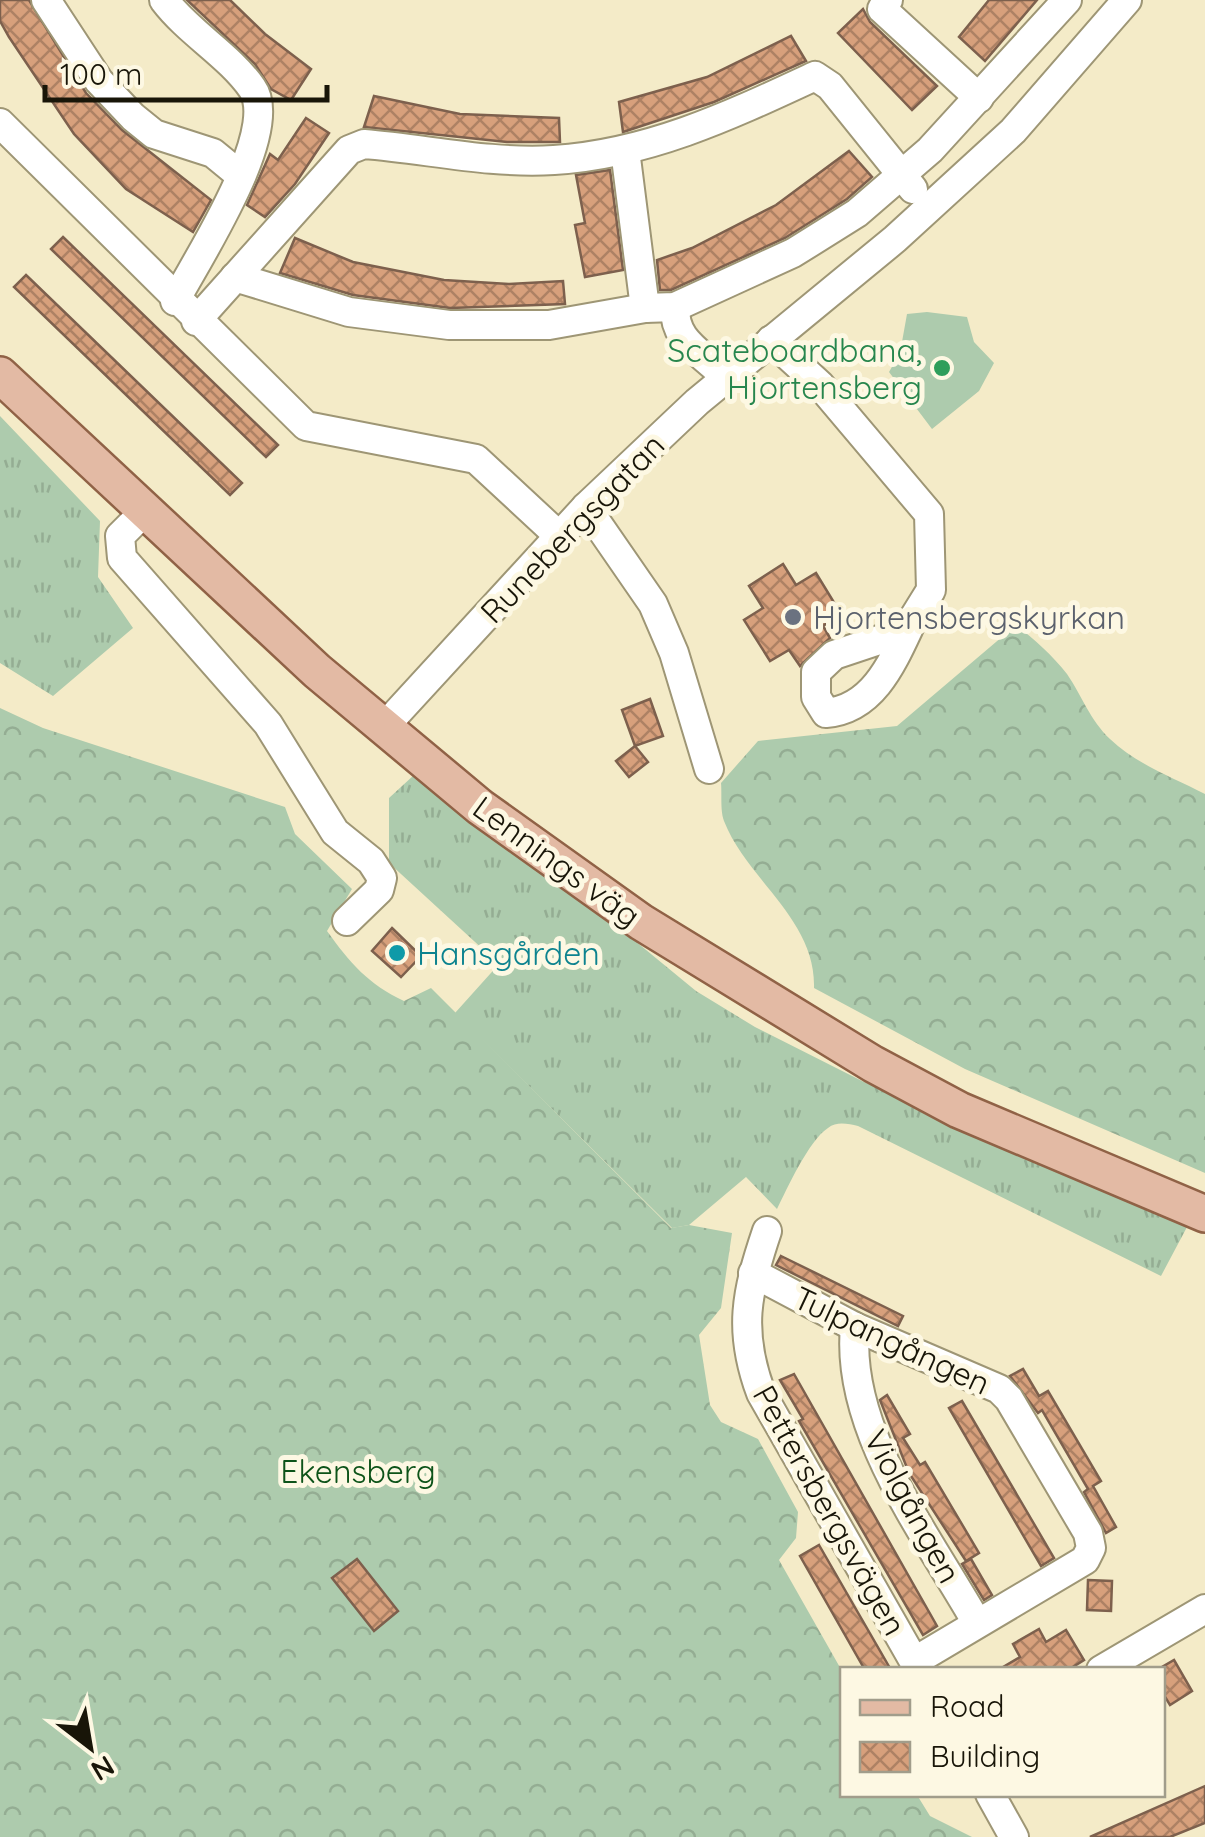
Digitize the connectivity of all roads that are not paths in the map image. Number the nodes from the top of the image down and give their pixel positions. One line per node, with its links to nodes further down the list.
1 (46, 0): 9 (street)
2 (164, 0): 9 (street)
3 (888, 0): 6 (street)
4 (1066, 0): 6 (street)
5 (1127, 0): 11 (street, Runebergsgatan)
6 (979, 98): 10 (street)
7 (0, 123): 13 (street)
8 (625, 150): 10 (street); 12 (street); 15 (street)
9 (241, 176): 13 (street)
10 (901, 176): 11 (street); 14 (street)
11 (930, 208): 17 (street, Runebergsgatan)
12 (236, 278): 15 (street); 16 (street)
13 (175, 301): 16 (street)
14 (675, 307): 15 (street); 18 (street)
15 (645, 308)
16 (196, 321): 22 (street)
17 (771, 340): 20 (street, Runebergsgatan); 23 (street)
18 (715, 367)
19 (0, 375): 21 (main road, Lennings väg)
20 (586, 508): 22 (street, Runebergsgatan); 25 (street)
21 (147, 509): 24 (main road, Lennings väg); 26 (street)
22 (558, 535): 24 (street, Runebergsgatan)
23 (913, 619)
24 (384, 727): 27 (main road, Lennings väg)
25 (709, 770)
26 (347, 921)
27 (1205, 1214)
28 (767, 1231): 29 (street, Pettersbergsvägen)
29 (753, 1274): 30 (street, Tulpangången); 33 (street, Pettersbergsvägen)
30 (854, 1327): 32 (street, Violgången); 32 (street, Tulpangången)
31 (1205, 1608): 34 (street)
32 (977, 1623): 33 (street, Tulpangången)
33 (917, 1666)
34 (1106, 1667)
35 (992, 1797): 36 (street)
36 (1014, 1837)

